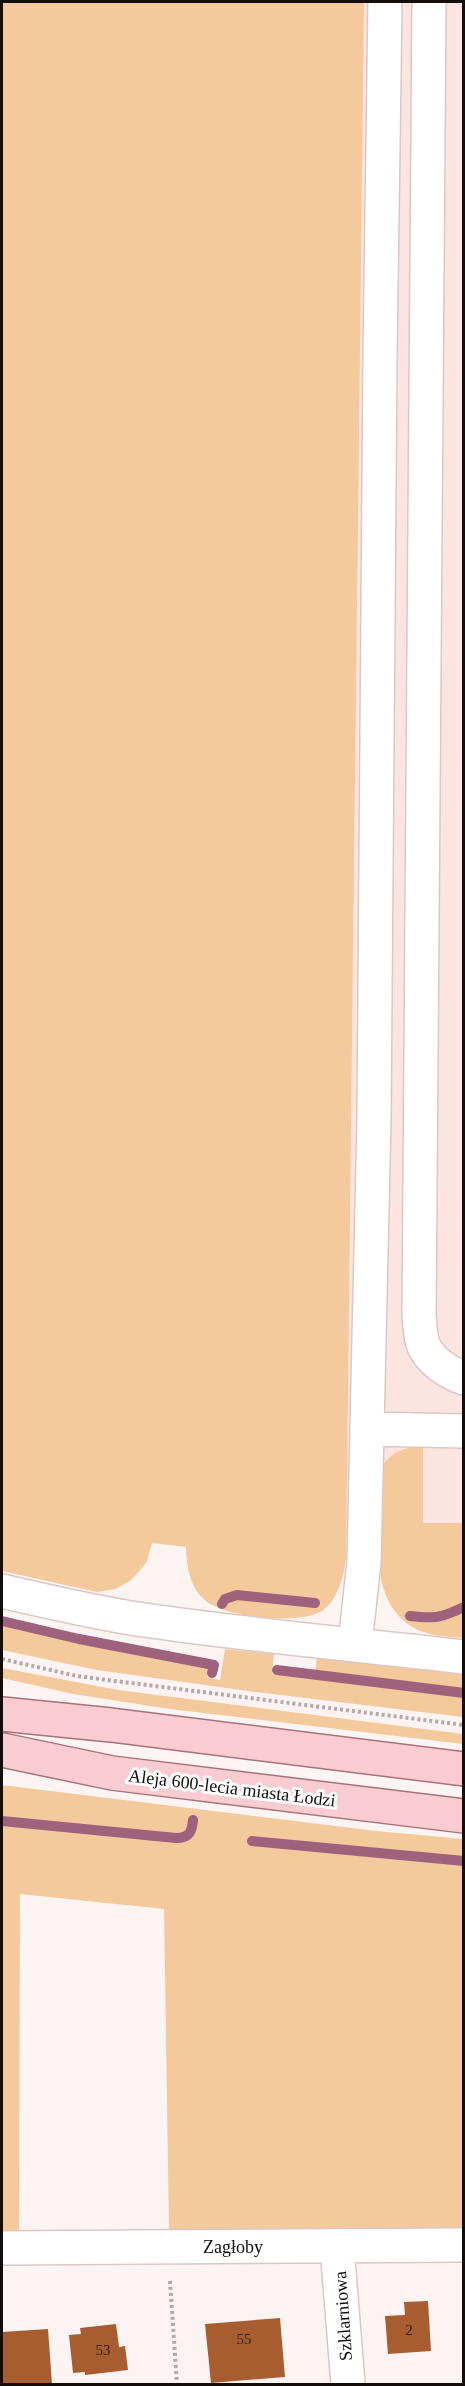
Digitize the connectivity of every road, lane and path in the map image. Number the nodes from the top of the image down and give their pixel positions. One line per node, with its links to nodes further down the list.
1 (386, 2): 4 (street)
2 (429, 2): 3 (street)
3 (464, 1378)
4 (368, 1429): 5 (street); 7 (street)
5 (464, 1431)
6 (2, 1591): 7 (street)
7 (355, 1644): 8 (street)
8 (464, 1657)
9 (2, 1659): 13 (path)
10 (2, 1696): 12 (main road)
11 (2, 1714): 12 (main road)
12 (111, 1725): 16 (main road)
13 (464, 1725)
14 (2, 1750): 17 (main road, Aleja 600-lecia miasta Łodzi)
15 (2, 1768): 17 (main road)
16 (464, 1769)
17 (112, 1773): 18 (main road, Aleja 600-lecia miasta Łodzi)
18 (464, 1816)
19 (464, 2246): 21 (street, Zagłoby)
20 (168, 2247): 21 (street, Zagłoby); 22 (street, Zagłoby); 23 (path)
21 (338, 2247): 24 (street, Szklarniowa)
22 (2, 2248)
23 (177, 2385)
24 (348, 2385)

